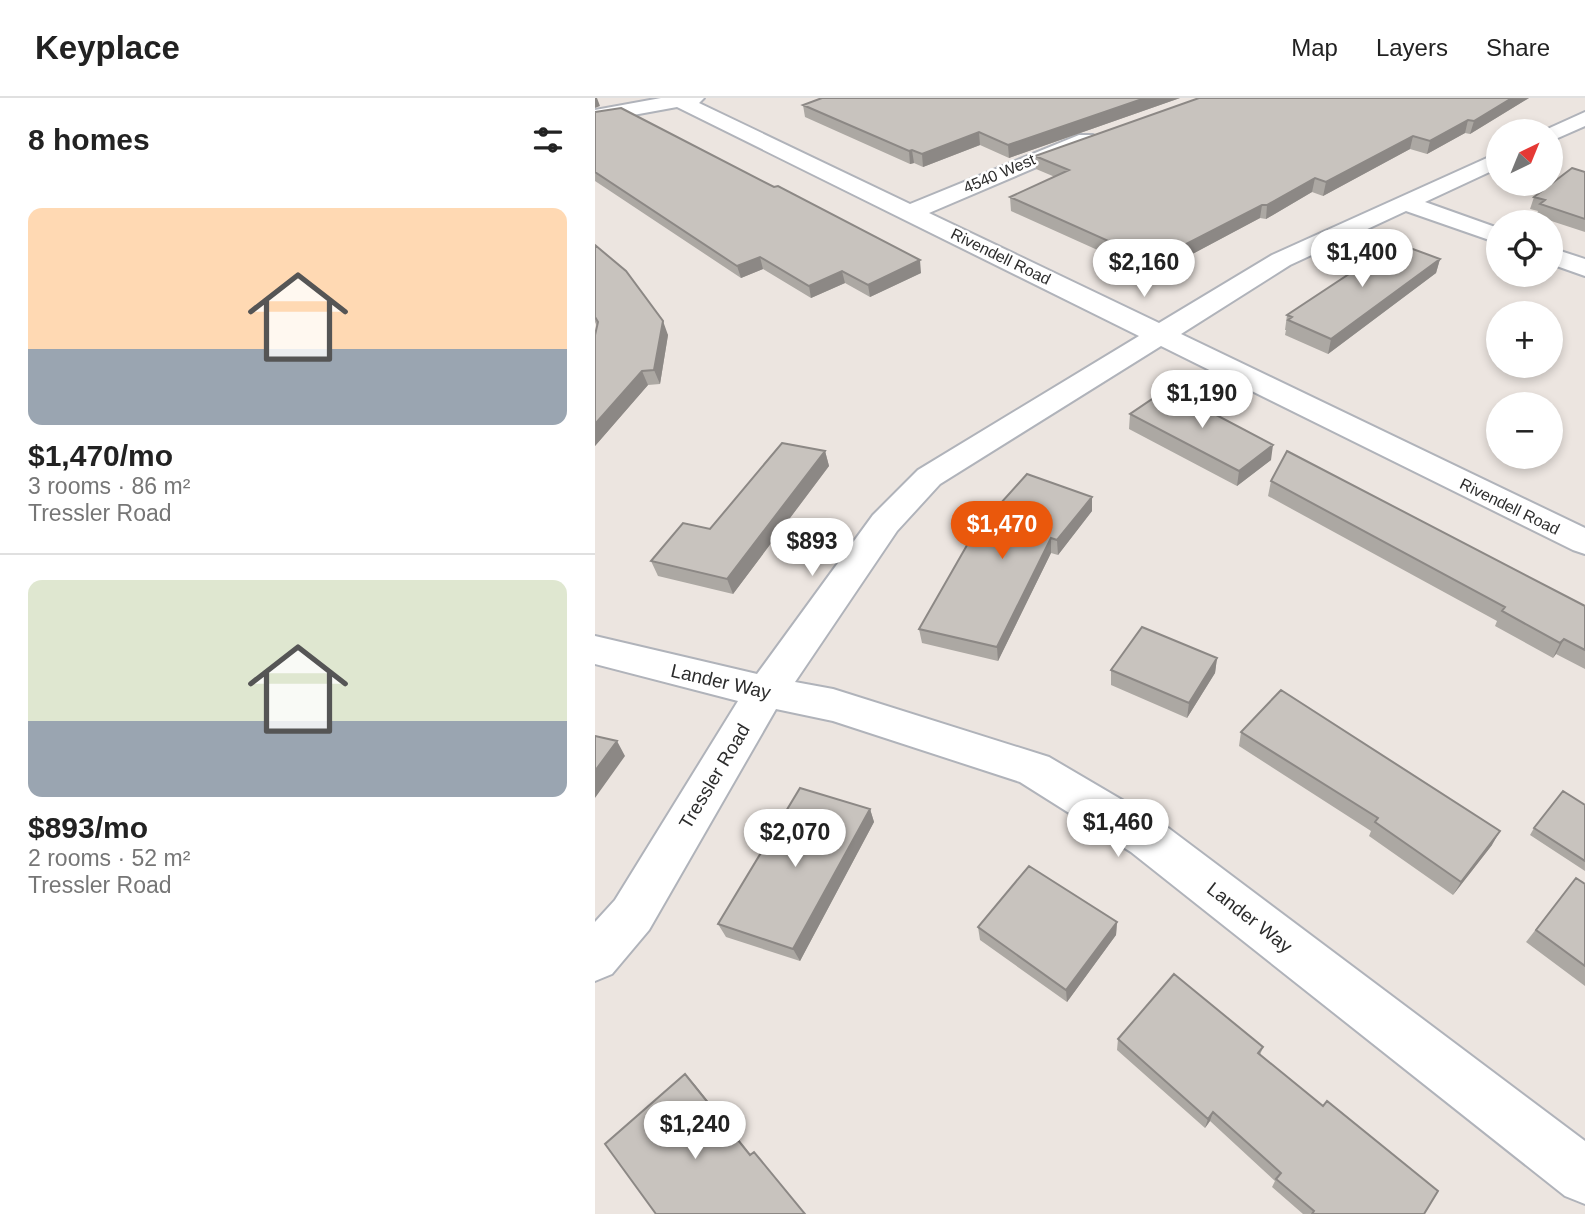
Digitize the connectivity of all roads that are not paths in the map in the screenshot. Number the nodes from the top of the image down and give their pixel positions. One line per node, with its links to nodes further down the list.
1 (687, 99): 2 (street); 8 (street, Rivendell Road)
2 (595, 116)
3 (1585, 118): 4 (street)
4 (1563, 129)
5 (1104, 132): 8 (street, 4540 West)
6 (1486, 166): 7 (street, Tressler Road)
7 (1408, 204): 9 (street); 12 (street, Tressler Road)
8 (911, 212): 12 (street, Rivendell Road)
9 (1486, 232)
10 (1563, 260): 11 (street)
11 (1585, 268)
12 (1158, 334): 13 (street, Rivendell Road); 15 (street, Tressler Road)
13 (1585, 542)
14 (595, 650): 15 (street, Lander Way)
15 (768, 691): 16 (street, Tressler Road); 17 (street, Lander Way)
16 (595, 958)
17 (1585, 1176)

